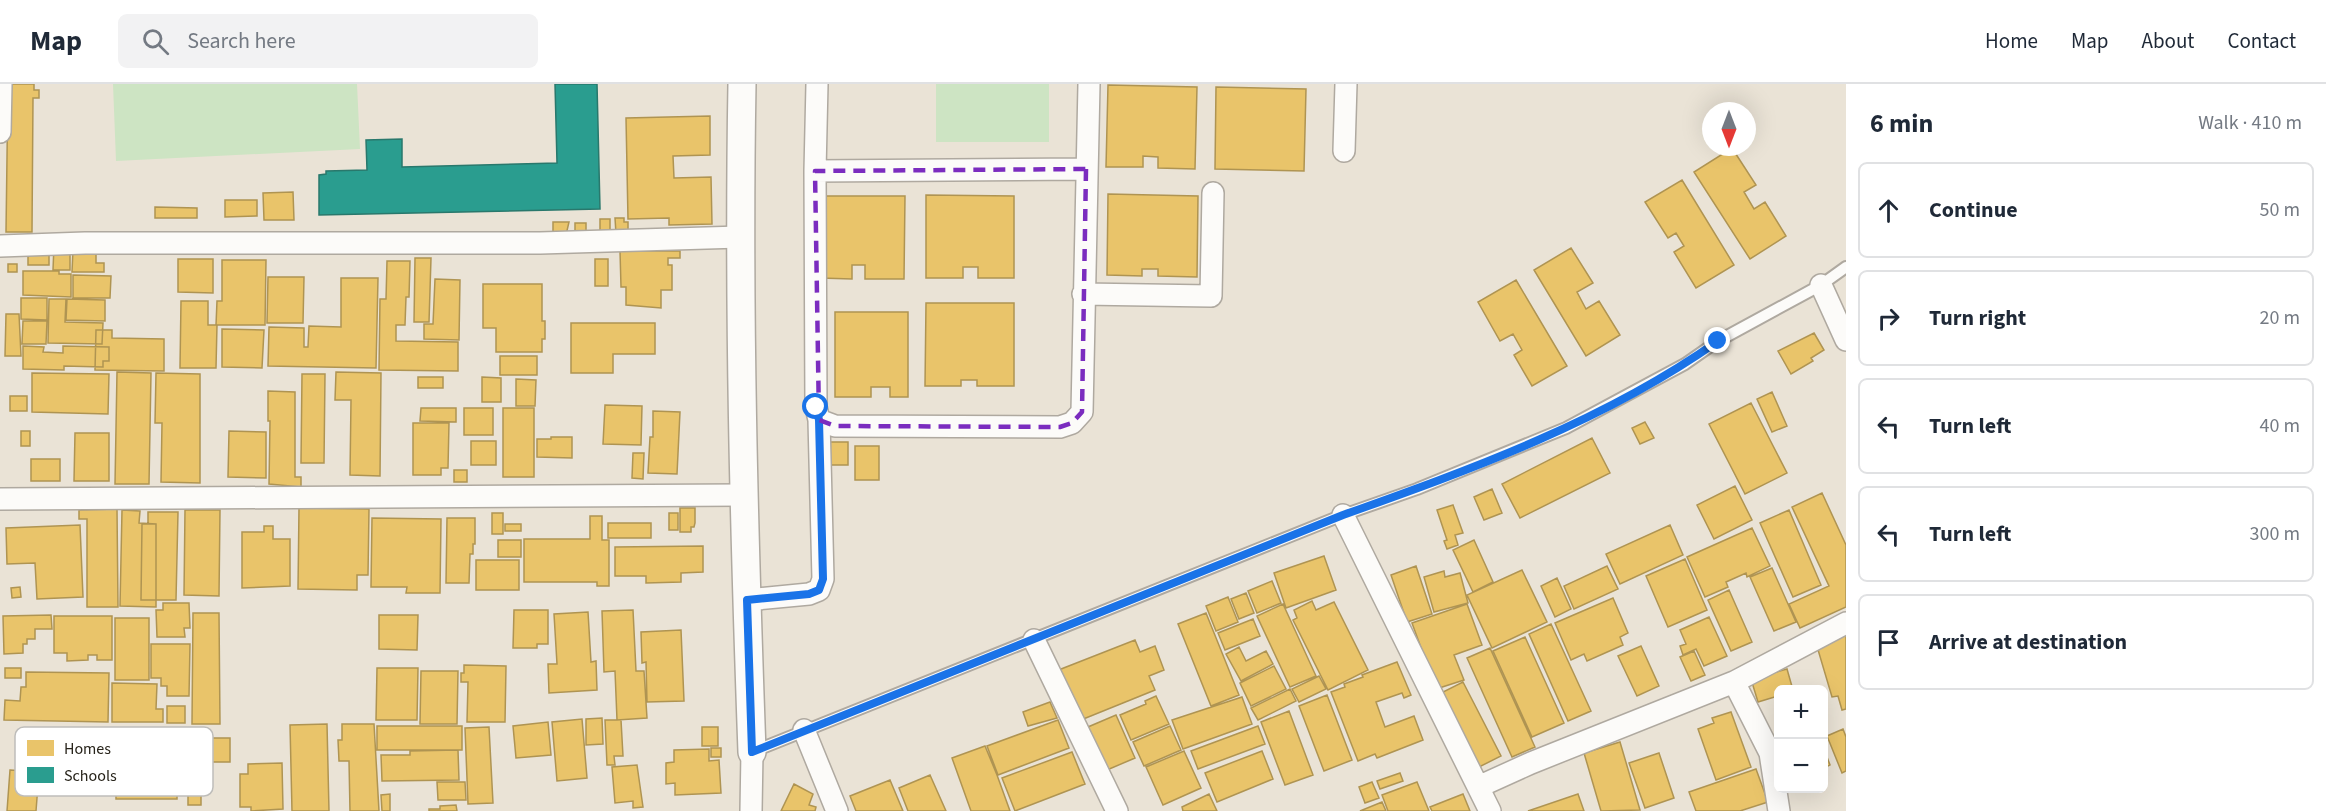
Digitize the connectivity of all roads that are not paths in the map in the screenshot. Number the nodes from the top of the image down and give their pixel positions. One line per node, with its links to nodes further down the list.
1 (1, 84): 6 (street)
2 (742, 84): 11 (street)
3 (817, 84): 9 (street)
4 (1089, 84): 8 (street)
5 (1346, 84): 7 (street)
6 (0, 132)
7 (1344, 151)
8 (1086, 169): 9 (street); 15 (street)
9 (815, 171): 17 (street)
10 (1213, 193): 15 (street)
11 (740, 237): 12 (street); 18 (street)
12 (0, 246)
13 (1846, 267): 14 (lane)
14 (1821, 285): 16 (street); 20 (lane)
15 (1083, 294): 17 (street)
16 (1846, 340)
17 (819, 420): 21 (street)
18 (744, 495): 19 (street); 21 (street)
19 (0, 499)
20 (1343, 515): 23 (lane); 27 (street)
21 (747, 600): 26 (street)
22 (1846, 623): 24 (street)
23 (1034, 640): 25 (lane); 30 (street)
24 (1734, 682): 27 (street); 32 (street)
25 (804, 730): 26 (lane); 29 (street)
26 (752, 752): 28 (street)
27 (1478, 787): 31 (street)
28 (748, 811)
29 (837, 811)
30 (1117, 811)
31 (1490, 811)
32 (1779, 811)

